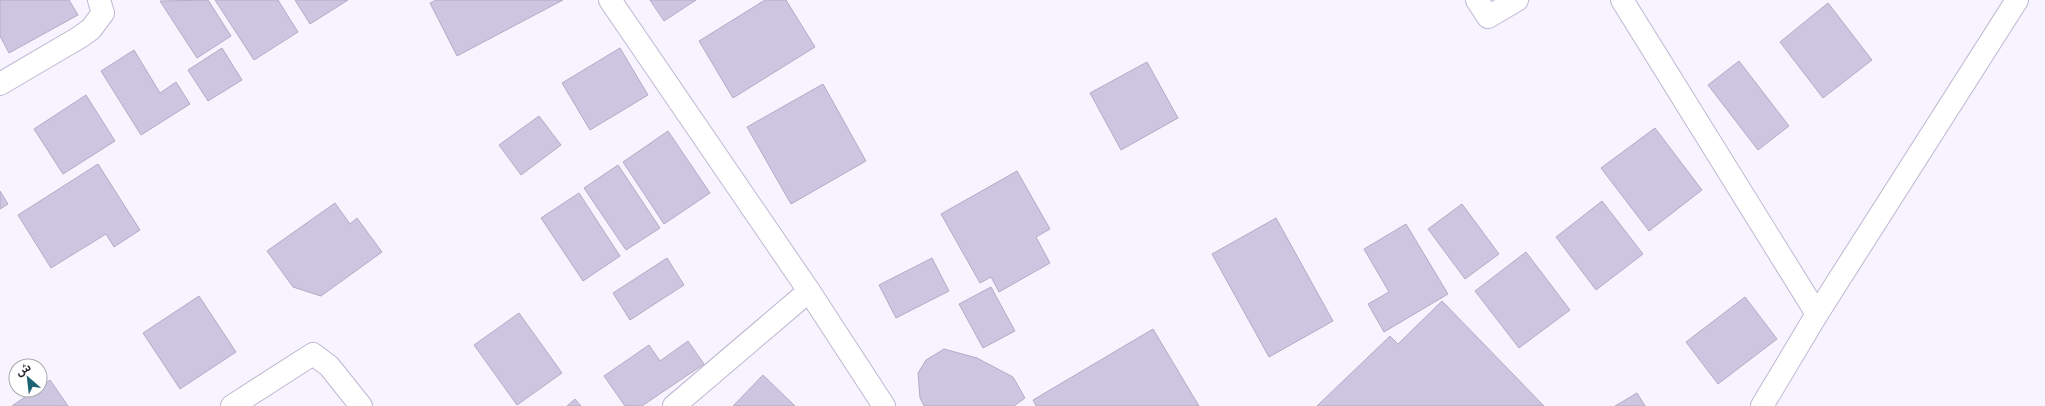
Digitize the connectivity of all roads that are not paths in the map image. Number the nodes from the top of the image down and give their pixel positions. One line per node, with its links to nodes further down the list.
1 (99, 0): 7 (street)
2 (610, 0): 8 (street)
3 (1477, 0): 4 (street)
4 (1517, 0)
5 (1622, 0): 9 (street)
6 (2017, 0): 9 (street)
7 (0, 84)
8 (809, 291): 12 (street); 13 (street)
9 (1817, 314): 14 (street)
10 (232, 406): 11 (street)
11 (361, 406)
12 (674, 406)
13 (884, 406)
14 (1762, 406)

